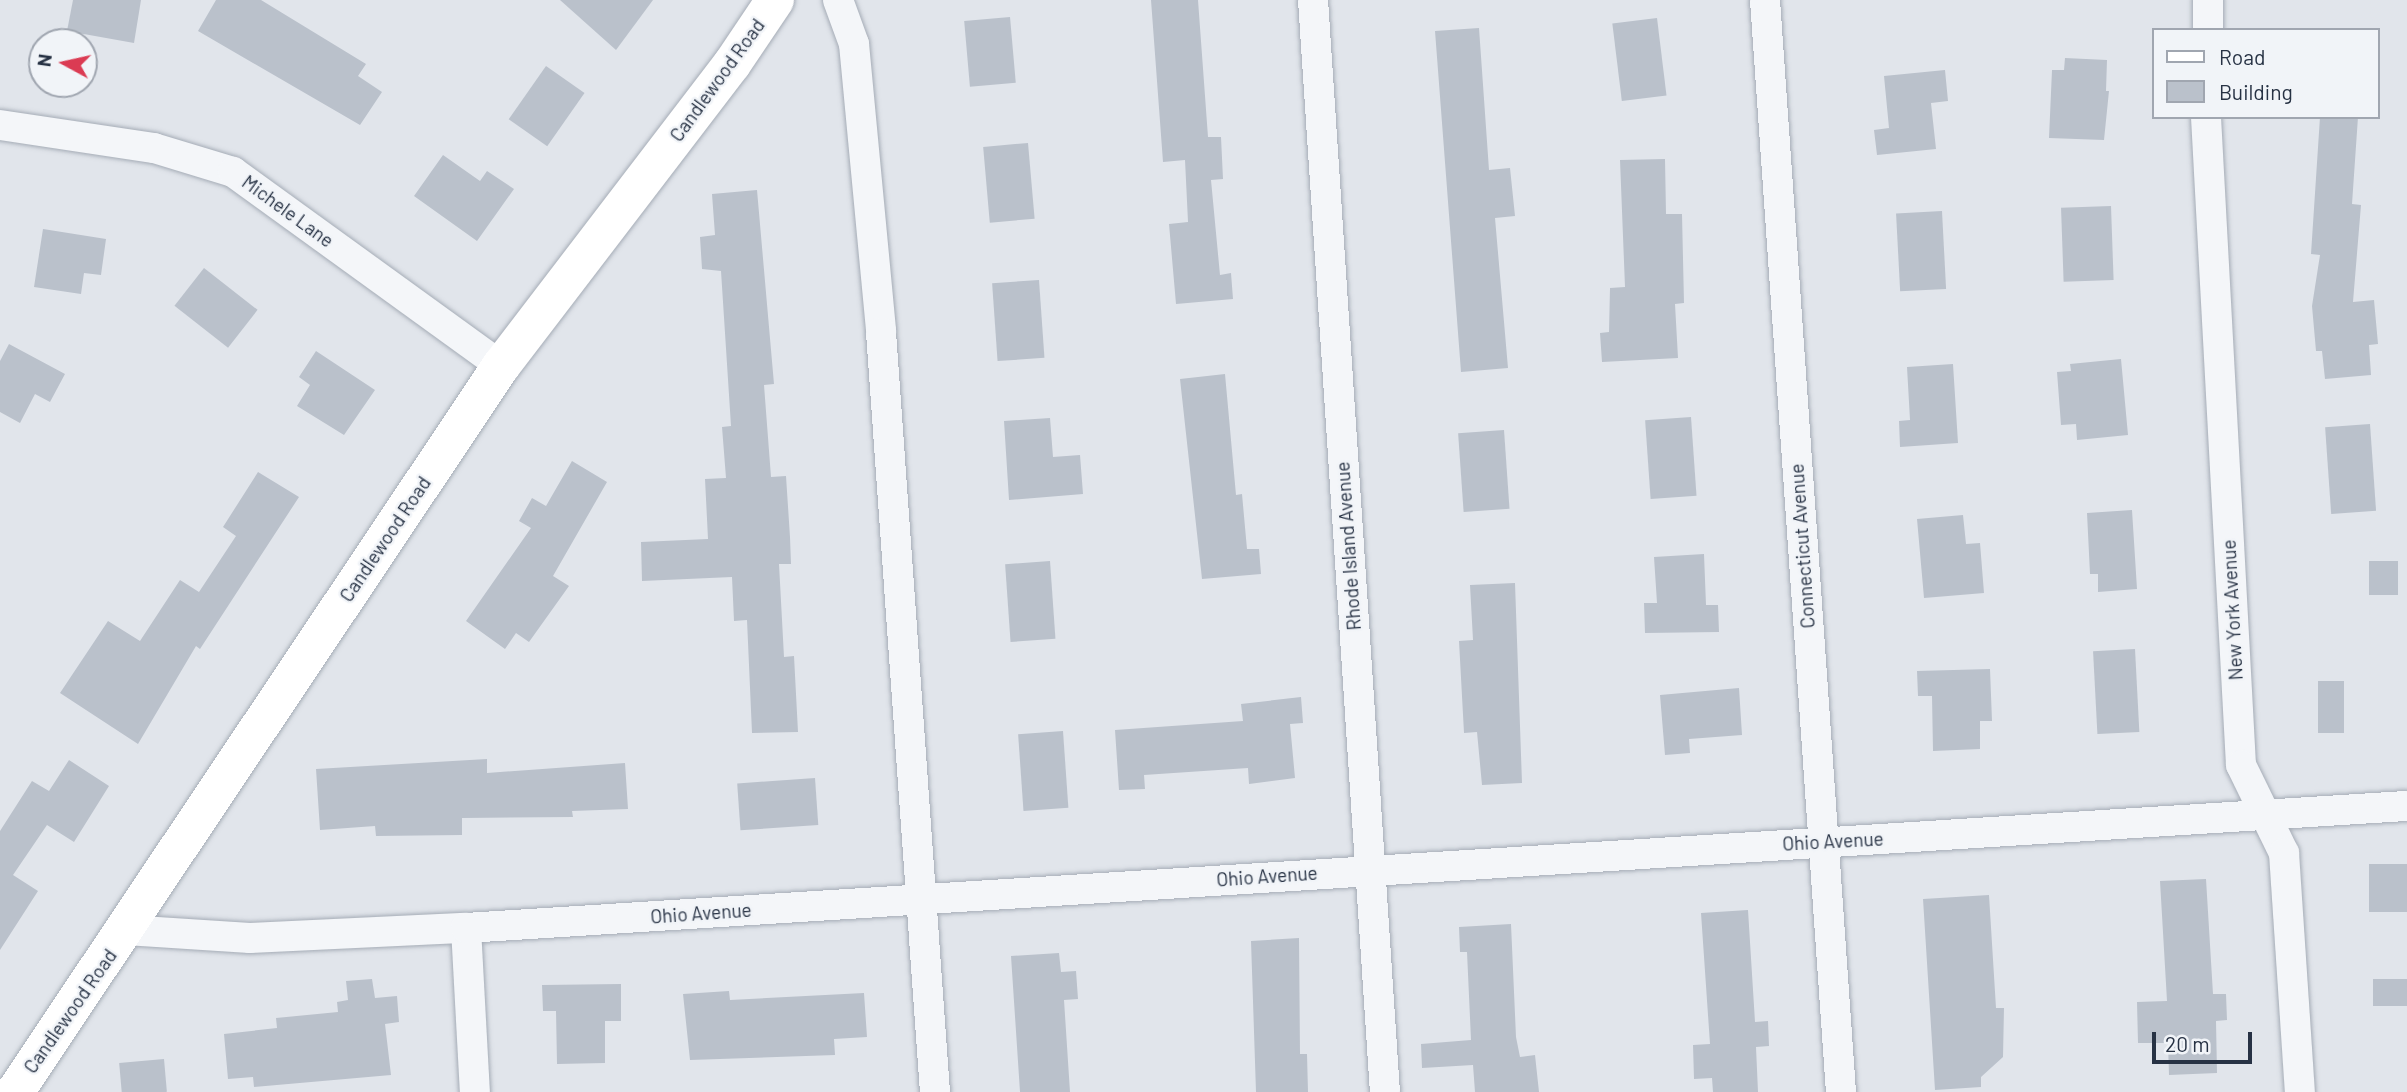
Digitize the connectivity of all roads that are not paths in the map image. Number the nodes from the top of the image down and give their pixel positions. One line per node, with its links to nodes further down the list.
1 (775, 0): 9 (street, Candlewood Road)
2 (838, 0): 14 (street)
3 (1313, 0): 13 (street, Rhode Island Avenue)
4 (1765, 0): 12 (street, Connecticut Avenue)
5 (2208, 0): 6 (street)
6 (2208, 28)
7 (2206, 119): 11 (street, New York Avenue)
8 (0, 125): 9 (street, Michele Lane)
9 (501, 366): 16 (street, Candlewood Road)
10 (2407, 806): 11 (street, Ohio Avenue)
11 (2265, 815): 12 (street, Ohio Avenue); 22 (street, New York Avenue)
12 (1822, 842): 13 (street, Ohio Avenue); 21 (street, Connecticut Avenue)
13 (1369, 869): 14 (street, Ohio Avenue); 20 (street, Rhode Island Avenue)
14 (923, 899): 15 (street, Ohio Avenue); 19 (street)
15 (466, 928): 16 (street, Ohio Avenue); 18 (street)
16 (126, 930): 17 (street, Candlewood Road)
17 (15, 1092)
18 (475, 1092)
19 (935, 1092)
20 (1385, 1092)
21 (1841, 1092)
22 (2300, 1092)

